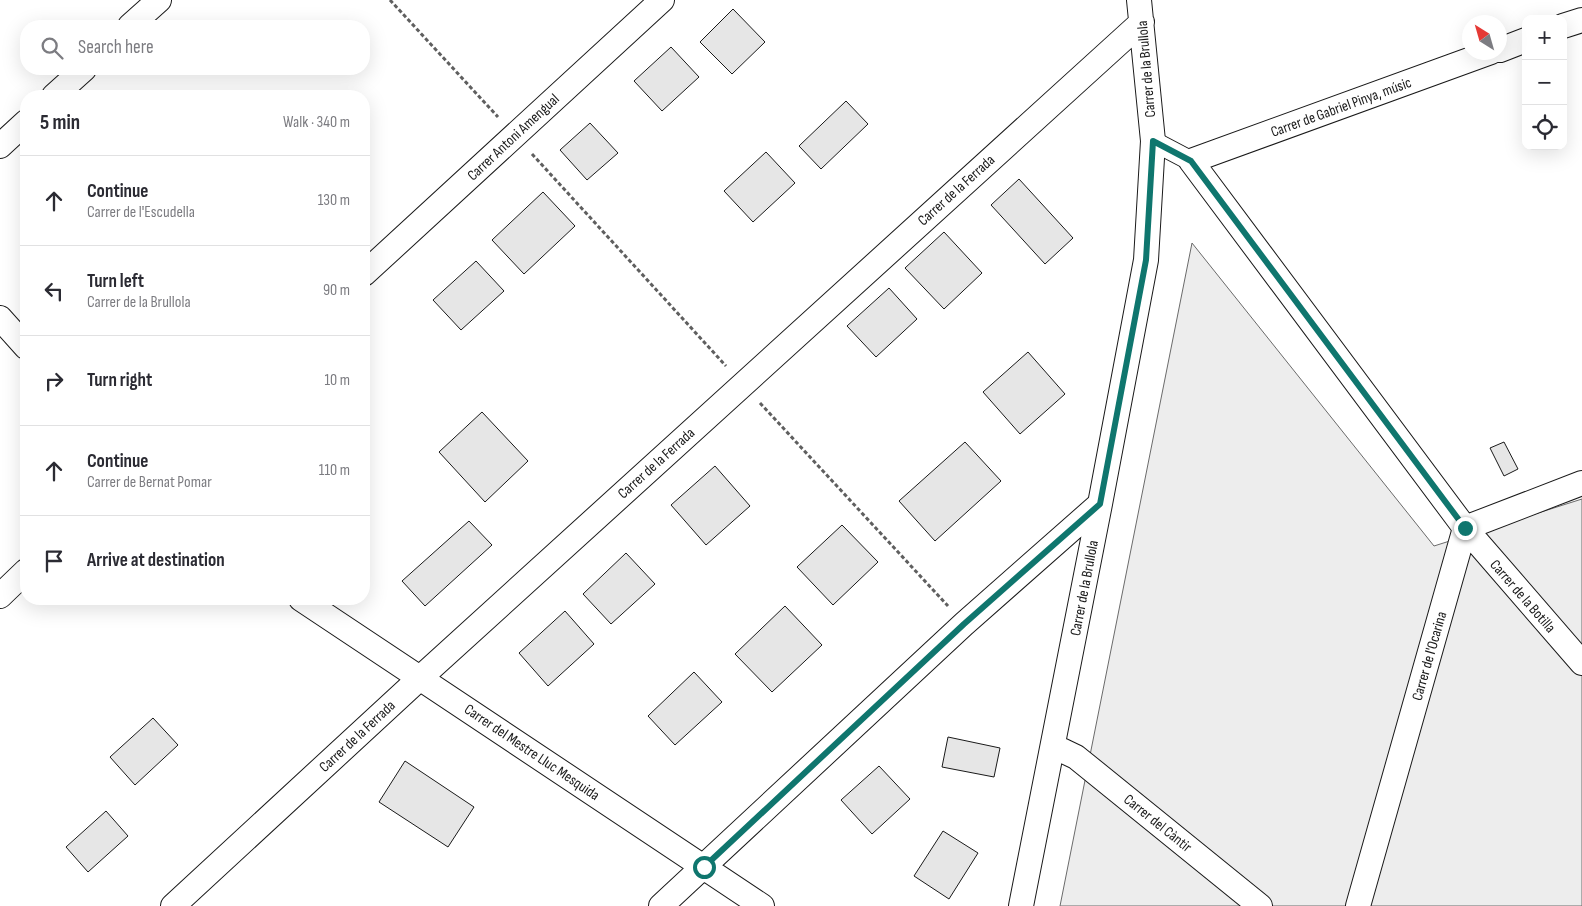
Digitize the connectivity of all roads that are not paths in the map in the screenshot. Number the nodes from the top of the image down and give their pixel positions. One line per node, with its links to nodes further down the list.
1 (159, 0): 4 (street)
2 (662, 0): 16 (street, Carrer Antoni Amengual)
3 (1140, 11): 13 (street, Carrer de la Brullola); 26 (street, Carrer de la Ferrada)
4 (137, 20)
5 (1582, 20): 6 (street)
6 (1567, 25)
7 (1522, 42): 8 (street)
8 (1507, 47)
9 (1469, 60): 15 (street, Carrer de Gabriel Pinya, músic)
10 (77, 75): 11 (street)
11 (61, 90)
12 (20, 128): 14 (street)
13 (1153, 141): 15 (street); 20 (street, Carrer de la Brullola)
14 (0, 146)
15 (1191, 161): 21 (street, Carrer de la Botilla)
16 (370, 268)
17 (0, 318): 18 (street)
18 (20, 340)
19 (1582, 483): 21 (street)
20 (1100, 504): 27 (street, Carrer de la Brullola); 28 (street)
21 (1465, 528): 25 (street, Carrer de la Botilla); 34 (street, Carrer de l'Ocarina)
22 (20, 577): 23 (street)
23 (0, 596)
24 (310, 605): 26 (street, Carrer del Mestre Lluc Mesquida)
25 (1582, 664)
26 (420, 678): 28 (street, Carrer del Mestre Lluc Mesquida); 29 (street, Carrer de la Ferrada)
27 (1053, 746): 32 (street, Carrer de la Brullola); 33 (street, Carrer del Càntir)
28 (704, 867): 30 (street); 31 (street, Carrer del Mestre Lluc Mesquida)
29 (173, 906)
30 (661, 906)
31 (762, 906)
32 (1021, 906)
33 (1260, 906)
34 (1358, 906)

